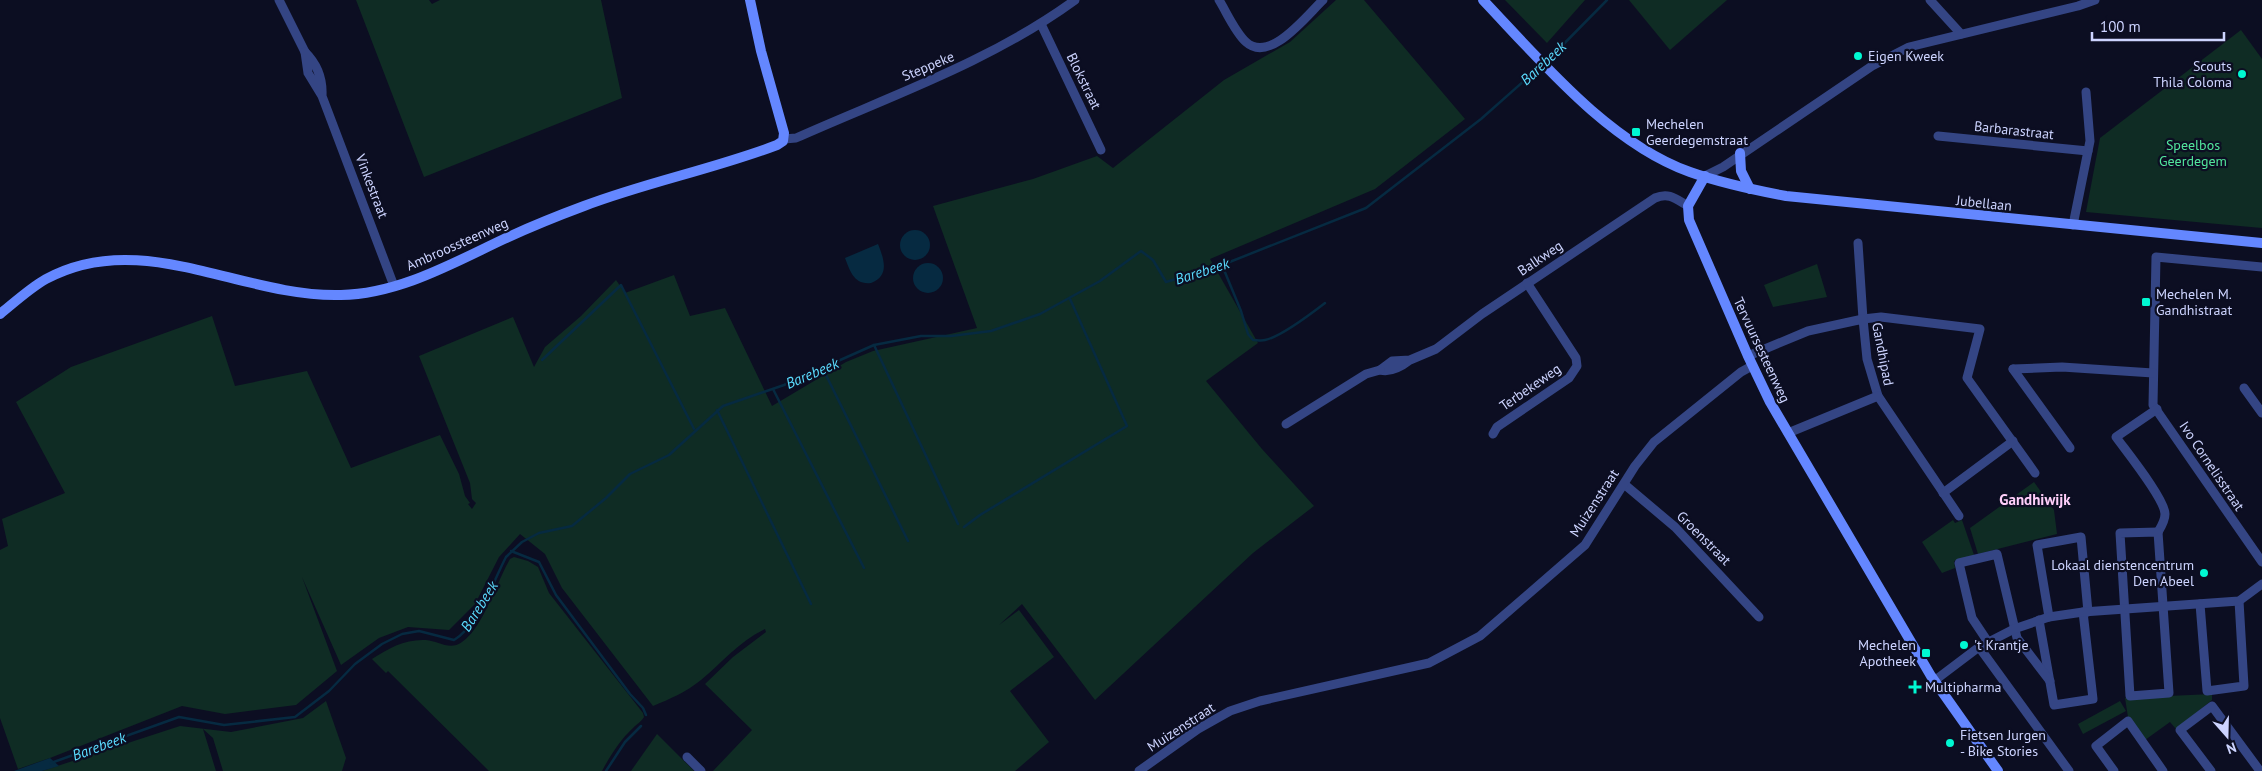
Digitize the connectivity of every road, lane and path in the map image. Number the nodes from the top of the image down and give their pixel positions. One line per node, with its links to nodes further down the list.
1 (279, 0): 25 (street, Vinkestraat)
2 (750, 0): 13 (street)
3 (1075, 0): 9 (street, Steppeke)
4 (1219, 0): 5 (street)
5 (1323, 0)
6 (1483, 0): 17 (street)
7 (1930, 0): 10 (street)
8 (2095, 0): 10 (street)
9 (1041, 24): 13 (street, Steppeke); 14 (street, Blokstraat)
10 (1961, 34): 16 (street)
11 (2086, 92): 15 (street)
12 (1938, 136): 15 (street, Barbarastraat)
13 (784, 139): 25 (street, Ambroossteenweg)
14 (1101, 150)
15 (2088, 151): 20 (street)
16 (1740, 154): 17 (street); 18 (street)
17 (1705, 176): 18 (street, Jubellaan); 19 (street)
18 (1750, 189): 20 (street, Jubellaan)
19 (1688, 206): 24 (street, Balkweg); 28 (street, Tervuursesteenweg)
20 (2073, 225): 22 (street, Jubellaan)
21 (1858, 243): 27 (street)
22 (2262, 243)
23 (2262, 267): 29 (street, Ivo Cornelisstraat)
24 (1527, 283): 34 (street, Balkweg); 36 (street, Terbekeweg)
25 (394, 286): 26 (street, Ambroossteenweg)
26 (0, 314)
27 (1863, 319): 28 (street, Gandhipad); 31 (street, Gandhipad); 37 (street)
28 (1750, 361): 35 (street, Tervuursesteenweg); 40 (street, Muizenstraat)
29 (2153, 372): 32 (street, Ivo Cornelisstraat); 38 (street)
30 (2244, 388): 33 (street)
31 (1878, 396): 35 (street); 41 (street, Gandhipad)
32 (2157, 409): 43 (street); 44 (street, Ivo Cornelisstraat)
33 (2262, 413)
34 (1286, 424)
35 (1788, 433): 57 (street, Tervuursesteenweg)
36 (1493, 434)
37 (2013, 441): 39 (street); 41 (street)
38 (2070, 448)
39 (2035, 473)
40 (1624, 484): 51 (street, Groenstraat); 61 (street, Muizenstraat)
41 (1943, 493): 42 (street, Gandhipad)
42 (1959, 516)
43 (2158, 532): 48 (street); 49 (street)
44 (2262, 562)
45 (2262, 584): 46 (street)
46 (2239, 601): 47 (street); 47 (street)
47 (2200, 604): 48 (street)
48 (2162, 607): 49 (street); 49 (street)
49 (2124, 609): 50 (street)
50 (2085, 612): 52 (street); 52 (street); 58 (street)
51 (1758, 617)
52 (2049, 617): 53 (street)
53 (2039, 620): 54 (street); 58 (street)
54 (2014, 629): 55 (street); 55 (street); 58 (street)
55 (1988, 642): 56 (street)
56 (1979, 648): 57 (street); 63 (street)
57 (1934, 680): 62 (street, Tervuursesteenweg)
58 (2050, 681)
59 (687, 757): 60 (street)
60 (701, 771)
61 (1139, 771)
62 (1998, 771)
63 (2069, 771)
64 (2114, 771): 65 (street)
65 (2164, 771)
66 (2211, 771): 67 (street)
67 (2260, 771)

